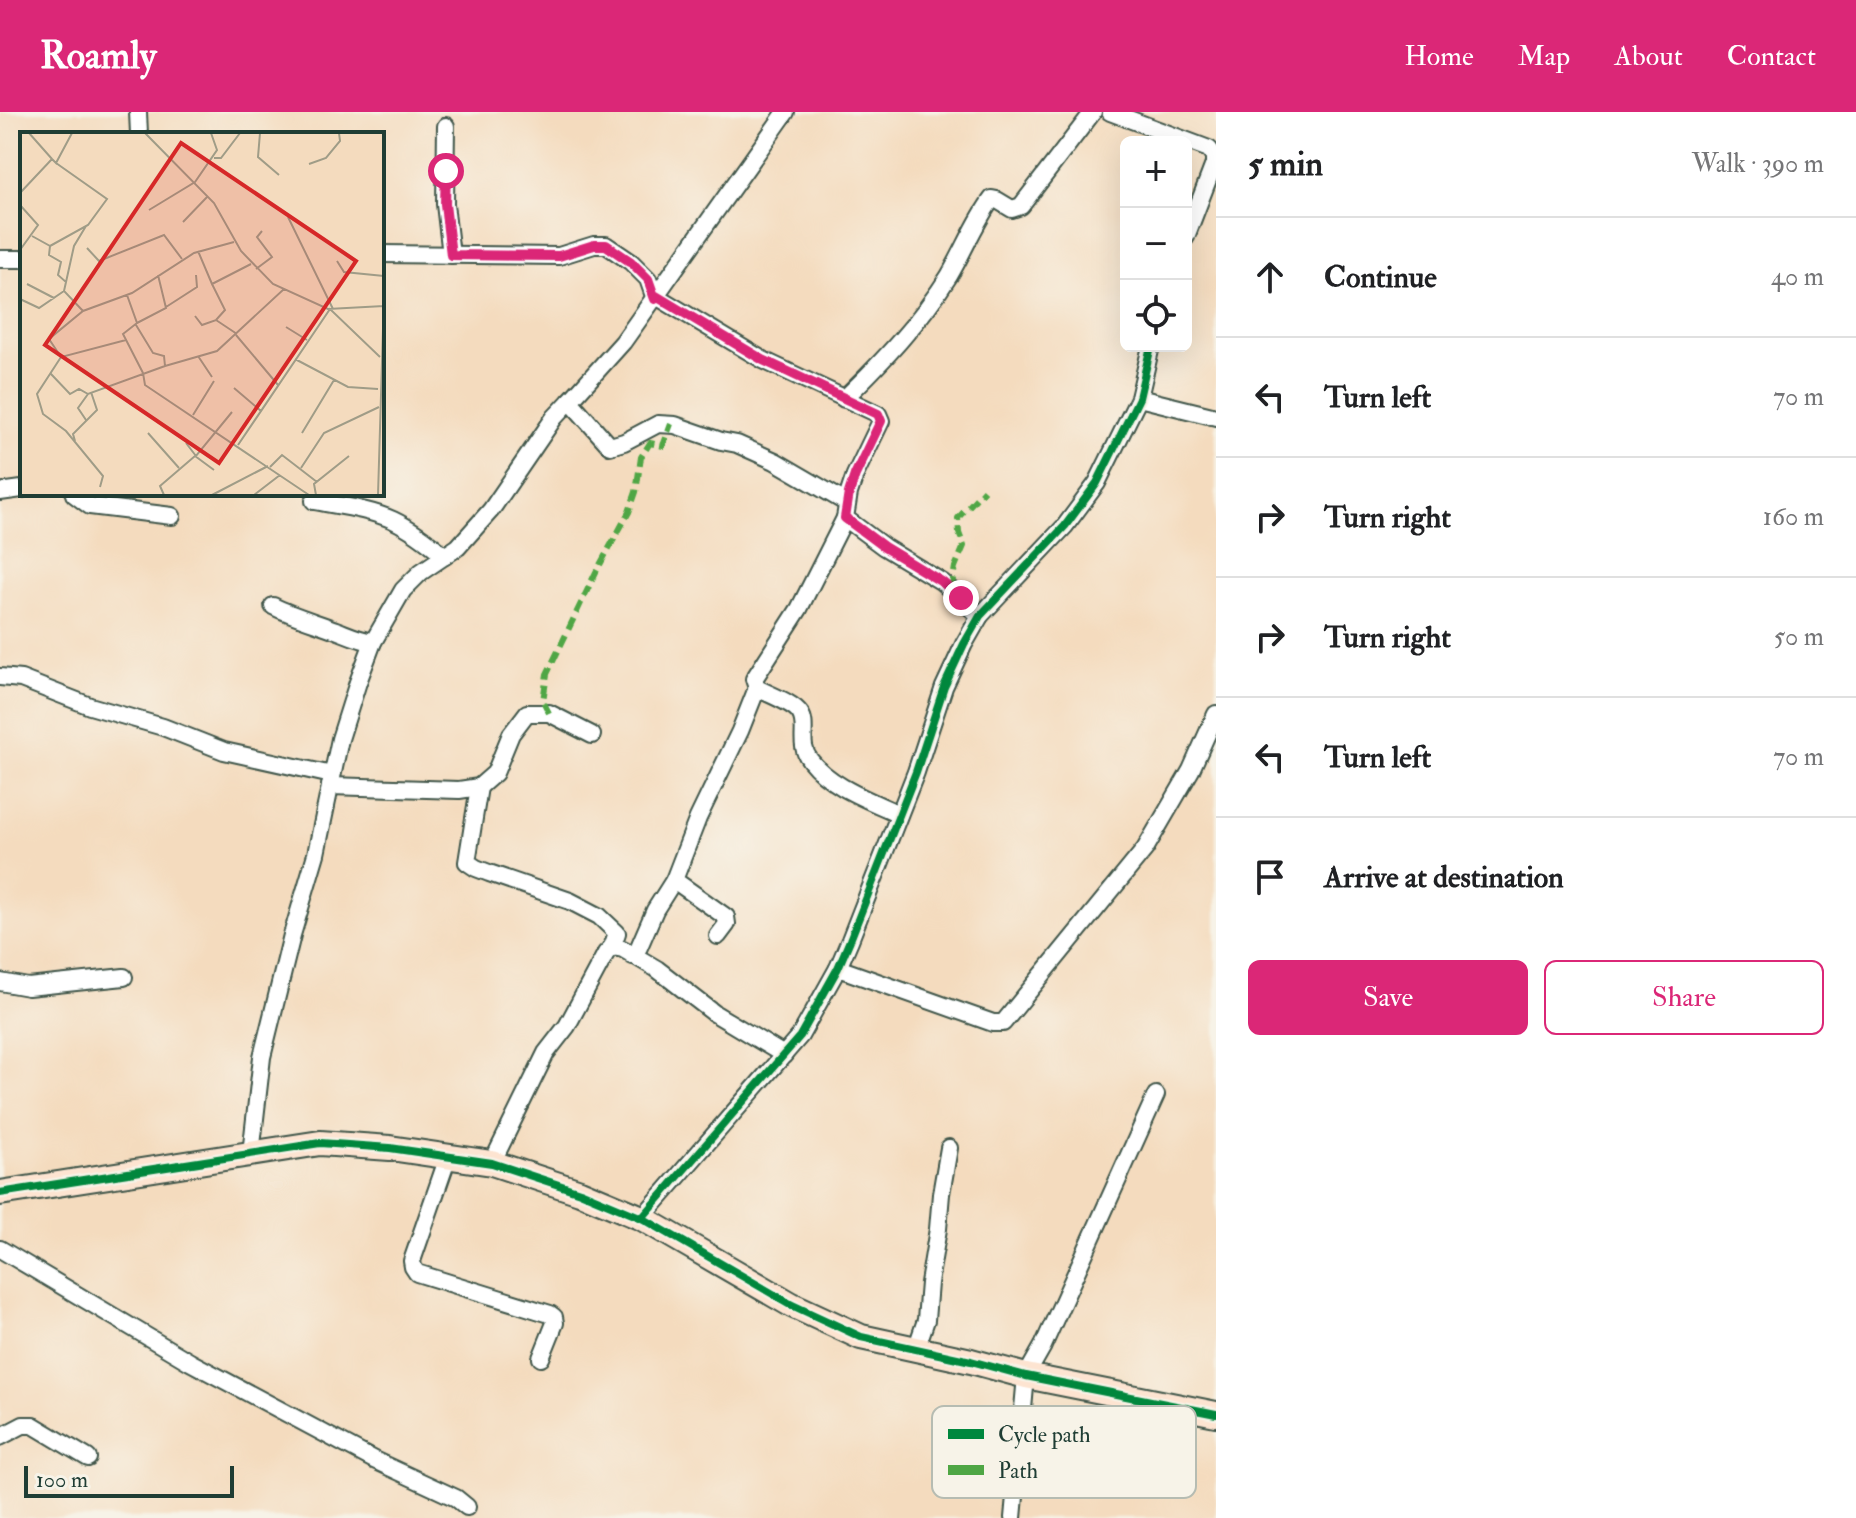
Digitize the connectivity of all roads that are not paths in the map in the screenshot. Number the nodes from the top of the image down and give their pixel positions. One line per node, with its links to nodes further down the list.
1 (138, 112): 6 (street)
2 (786, 112): 10 (street)
3 (1093, 112): 13 (street)
4 (1110, 112): 7 (street)
5 (446, 126): 9 (street)
6 (139, 132)
7 (1192, 221)
8 (384, 254): 9 (street)
9 (451, 255): 10 (street)
10 (655, 298): 13 (street); 14 (street)
11 (1150, 352): 12 (street)
12 (1139, 398): 15 (street); 24 (street)
13 (844, 399): 20 (street)
14 (570, 401): 20 (street); 22 (street)
15 (1216, 417)
16 (20, 489): 17 (street)
17 (0, 492)
18 (77, 496): 21 (street)
19 (314, 501): 22 (street)
20 (846, 511): 24 (street); 27 (street)
21 (172, 516)
22 (445, 556): 25 (street)
23 (273, 606): 25 (street)
24 (980, 616): 32 (street)
25 (373, 642): 30 (street)
26 (0, 677): 30 (street)
27 (757, 688): 32 (street); 33 (street)
28 (1216, 714): 37 (street)
29 (592, 735): 31 (street)
30 (331, 780): 31 (street); 43 (street)
31 (479, 787): 35 (street)
32 (899, 814): 37 (street)
33 (674, 880): 34 (street); 36 (street)
34 (718, 936)
35 (612, 947): 36 (street); 45 (street)
36 (633, 956): 40 (street)
37 (838, 968): 40 (street)
38 (124, 977): 39 (street)
39 (0, 982)
40 (784, 1055): 47 (street)
41 (1156, 1095): 51 (street)
42 (949, 1148): 49 (street)
43 (251, 1154): 44 (street); 46 (street)
44 (448, 1157): 45 (street); 50 (street)
45 (492, 1163): 47 (street)
46 (0, 1193)
47 (642, 1218): 49 (street)
48 (0, 1249): 59 (street)
49 (916, 1349): 51 (street)
50 (541, 1358)
51 (1026, 1376): 52 (street); 53 (street)
52 (1023, 1406)
53 (1176, 1406)
54 (1196, 1410): 55 (street)
55 (1216, 1414)
56 (0, 1437): 57 (street)
57 (88, 1458)
58 (1015, 1498): 60 (street)
59 (467, 1507)
60 (1013, 1518)

